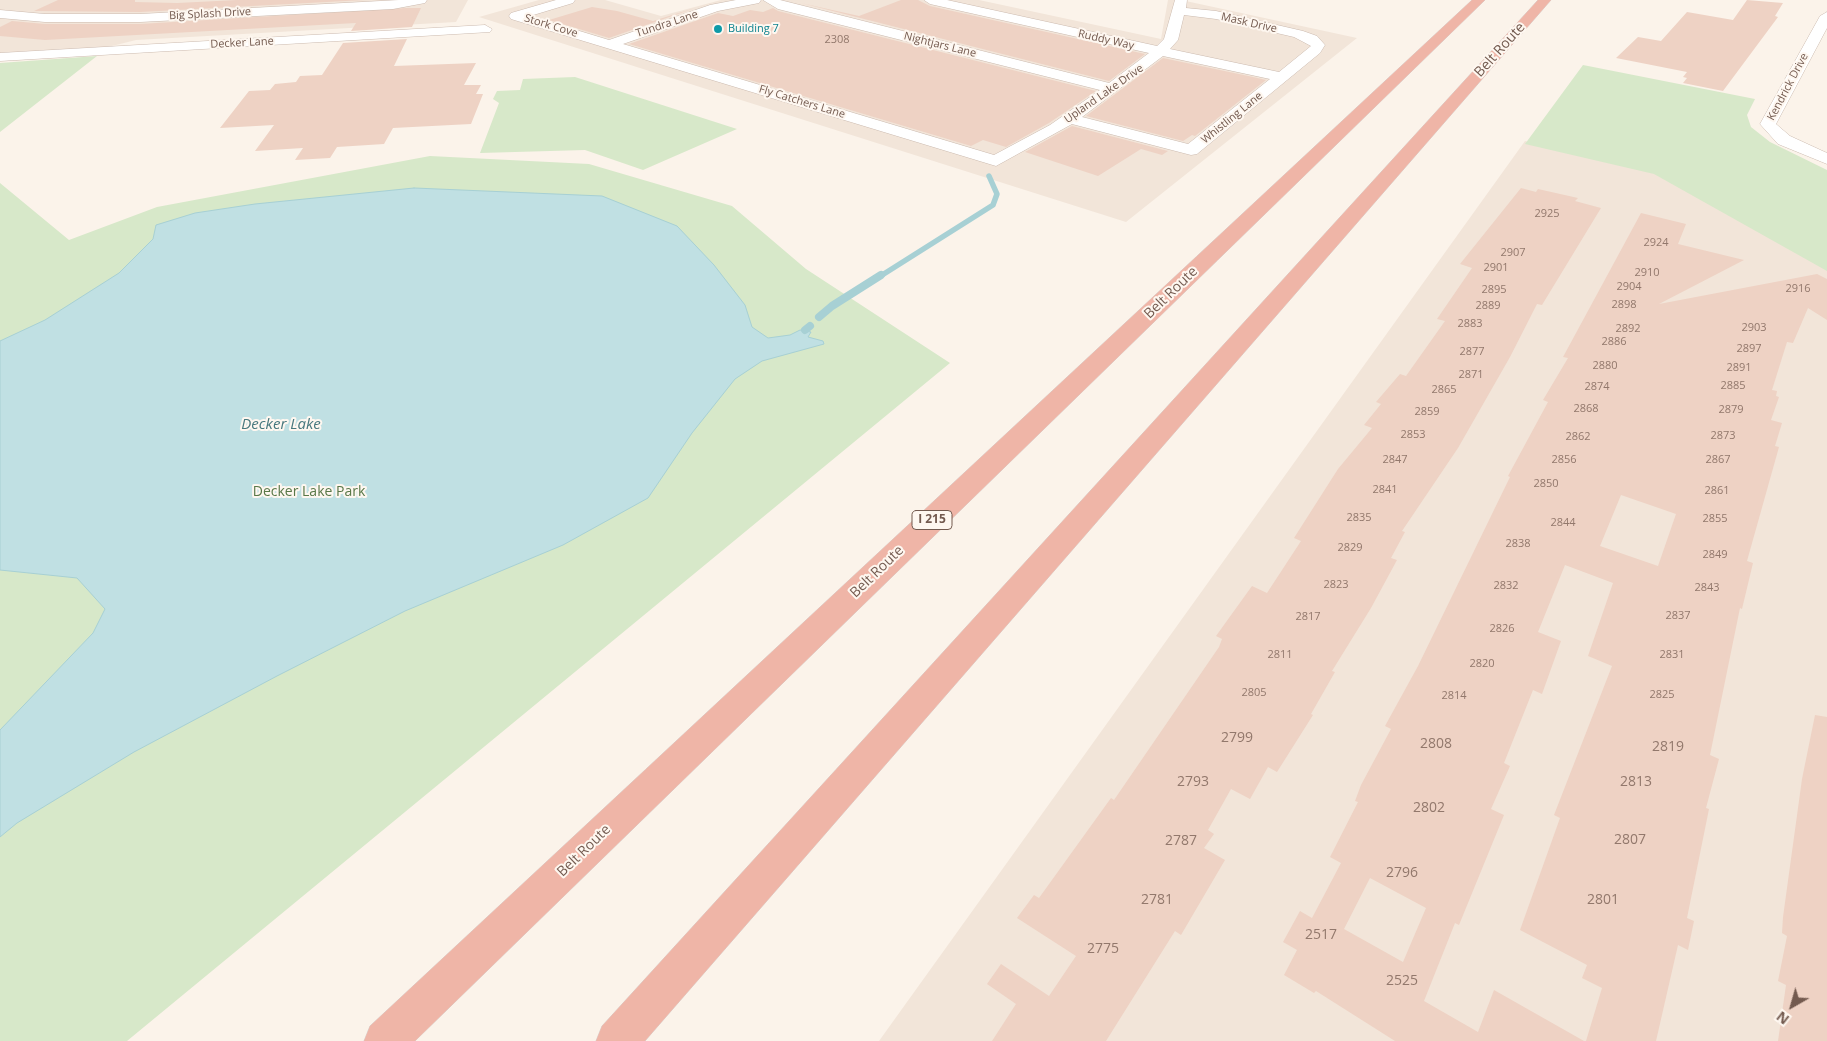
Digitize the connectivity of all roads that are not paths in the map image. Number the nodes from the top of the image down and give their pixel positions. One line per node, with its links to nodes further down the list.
1 (421, 0): 9 (street, Big Splash Drive)
2 (569, 0): 13 (street, Stork Cove)
3 (755, 0): 13 (street, Tundra Lane)
4 (769, 0): 17 (street, Nightjars Lane)
5 (930, 0): 14 (street, Ruddy Way)
6 (1479, 0): 21 (highway, Belt Route / I 215)
7 (1545, 0): 22 (highway, Belt Route)
8 (1181, 6): 12 (street, Mask Drive); 14 (street, Upland Lake Drive)
9 (0, 14)
10 (1827, 16): 19 (street, Kendrick Drive)
11 (484, 29): 15 (street, Decker Lane)
12 (1316, 42): 16 (street, Whistling Lane)
13 (609, 44): 20 (street, Fly Catchers Lane)
14 (1160, 52): 16 (street, Ruddy Way); 17 (street, Upland Lake Drive)
15 (0, 57)
16 (1282, 77): 18 (street, Whistling Lane)
17 (1112, 88): 18 (street, Upland Lake Drive)
18 (1070, 119): 20 (street, Upland Lake Drive)
19 (1827, 158)
20 (996, 161)
21 (385, 1041)
22 (617, 1041)

